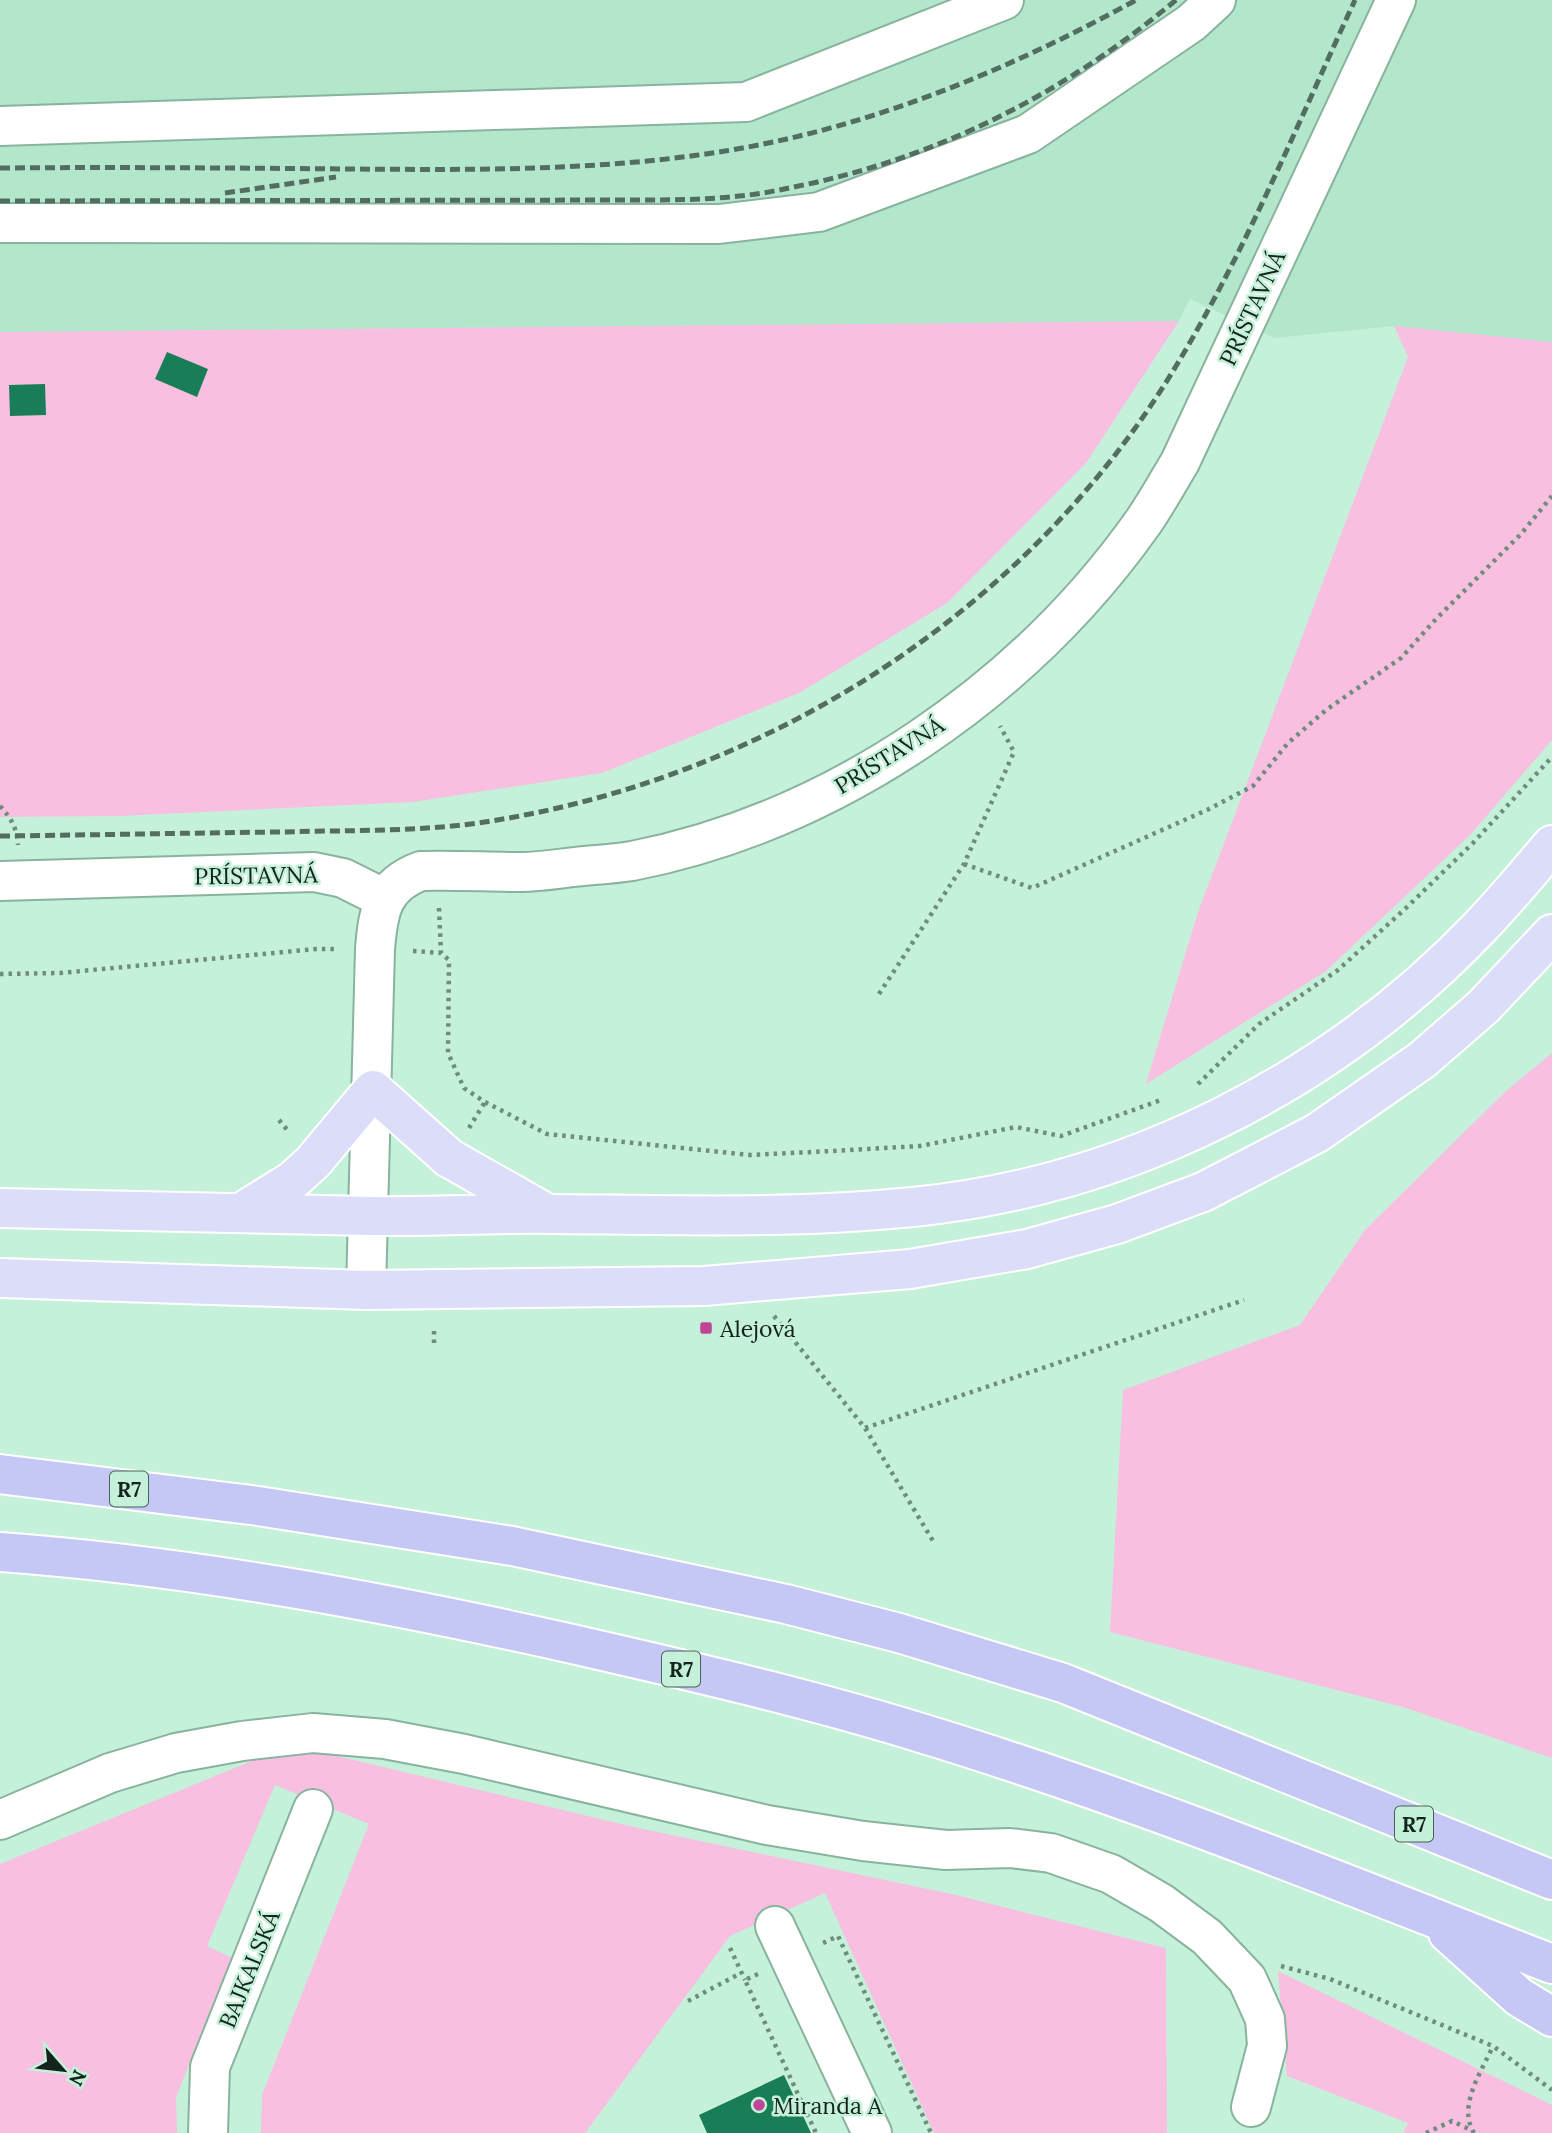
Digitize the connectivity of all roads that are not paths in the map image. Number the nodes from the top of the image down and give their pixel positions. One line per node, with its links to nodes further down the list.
1 (1004, 0): 4 (street)
2 (1216, 0): 5 (street)
3 (1396, 0): 8 (street, PRÍSTAVNÁ)
4 (0, 126)
5 (0, 223)
6 (1552, 845): 13 (main road)
7 (0, 881): 8 (street, PRÍSTAVNÁ)
8 (385, 899): 10 (street)
9 (1552, 934): 16 (main road)
10 (373, 1090): 12 (main road); 13 (main road); 14 (street)
11 (0, 1208): 12 (main road)
12 (242, 1212): 14 (main road)
13 (546, 1214): 14 (main road)
14 (369, 1216): 16 (street)
15 (0, 1278): 16 (main road)
16 (366, 1290)
17 (0, 1474): 21 (highway, R7)
18 (0, 1552): 22 (highway, R7)
19 (313, 1809): 27 (street, BAJKALSKÁ)
20 (0, 1820): 26 (street)
21 (1552, 1880)
22 (1431, 1917): 24 (highway, R7); 25 (highway)
23 (775, 1926): 28 (street)
24 (1552, 1964)
25 (1552, 2017)
26 (1251, 2107)
27 (208, 2133)
28 (872, 2133)

